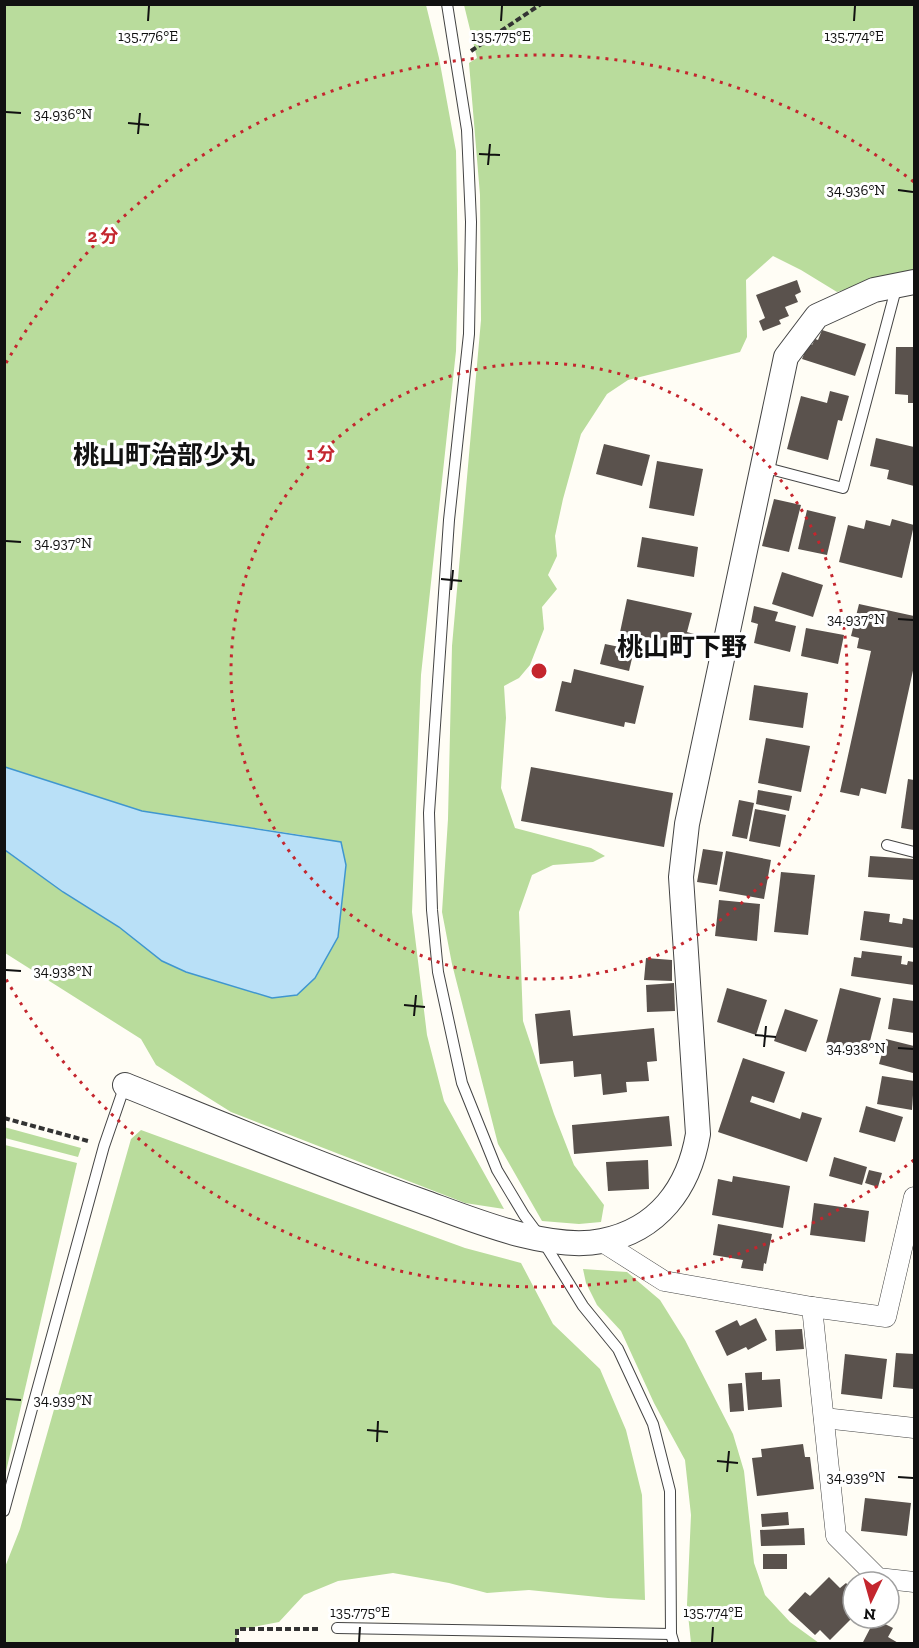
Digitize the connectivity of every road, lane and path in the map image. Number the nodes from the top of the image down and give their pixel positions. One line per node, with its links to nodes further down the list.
1 (447, 4): 12 (lane)
2 (541, 4): 3 (path)
3 (470, 52)
4 (906, 284): 5 (street); 5 (lane)
5 (763, 467): 13 (street)
6 (887, 845): 7 (lane)
7 (915, 852)
8 (125, 1085): 12 (street); 18 (lane)
9 (4, 1118): 10 (path)
10 (89, 1142)
11 (915, 1197): 14 (street)
12 (541, 1238): 13 (street); 21 (lane)
13 (601, 1241): 15 (street)
14 (909, 1242): 15 (street)
15 (812, 1307): 16 (street)
16 (824, 1418): 17 (street); 19 (street)
17 (915, 1428)
18 (4, 1511)
19 (915, 1582)
20 (337, 1628): 21 (lane); 22 (path)
21 (673, 1639)
22 (237, 1644)

